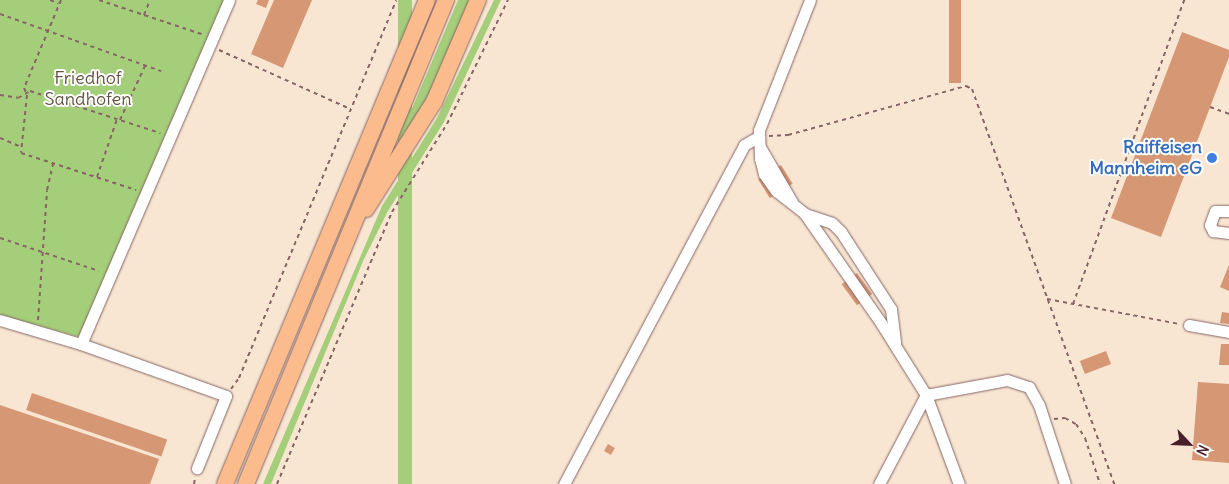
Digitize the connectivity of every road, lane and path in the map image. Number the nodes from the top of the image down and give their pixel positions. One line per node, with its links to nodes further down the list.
1 (50, 0): 13 (path)
2 (61, 0): 13 (path)
3 (99, 0): 15 (path)
4 (150, 0): 15 (path)
5 (229, 0): 17 (street)
6 (396, 0): 23 (path)
7 (427, 0): 53 (highway)
8 (446, 0): 35 (highway)
9 (478, 0): 35 (highway)
10 (508, 0): 55 (path)
11 (810, 0): 28 (street)
12 (1184, 0): 41 (path)
13 (58, 3): 16 (path)
14 (0, 14): 16 (path)
15 (144, 15): 17 (path)
16 (50, 32): 18 (path); 20 (path)
17 (206, 40): 23 (path); 47 (street)
18 (145, 66): 19 (path); 25 (path)
19 (161, 71)
20 (26, 93): 21 (path); 25 (path); 29 (path)
21 (0, 95)
22 (1210, 107): 24 (path)
23 (350, 109): 50 (path)
24 (1229, 114)
25 (119, 120): 26 (path); 31 (path)
26 (160, 133)
27 (0, 138): 29 (path)
28 (759, 142): 34 (street); 40 (path); 56 (street)
29 (21, 147): 30 (path)
30 (53, 164): 31 (path); 38 (path)
31 (97, 177): 32 (path)
32 (136, 190)
33 (1229, 211): 36 (street)
34 (805, 214): 48 (street); 48 (street)
35 (352, 227): 54 (highway)
36 (1229, 232)
37 (0, 238): 38 (path)
38 (42, 252): 39 (path); 43 (path)
39 (100, 271)
40 (1047, 299): 41 (path); 61 (path)
41 (1073, 304): 44 (path)
42 (0, 320): 47 (street)
43 (38, 320)
44 (1170, 322)
45 (1189, 325): 46 (street)
46 (1229, 332)
47 (81, 344): 50 (street)
48 (895, 345): 49 (street)
49 (926, 395): 51 (street); 57 (street); 58 (street)
50 (226, 396): 52 (street)
51 (1044, 420): 59 (street); 60 (path)
52 (197, 468)
53 (226, 484)
54 (246, 484)
55 (277, 484)
56 (564, 484)
57 (879, 484)
58 (960, 484)
59 (1065, 484)
60 (1100, 484)
61 (1114, 484)

